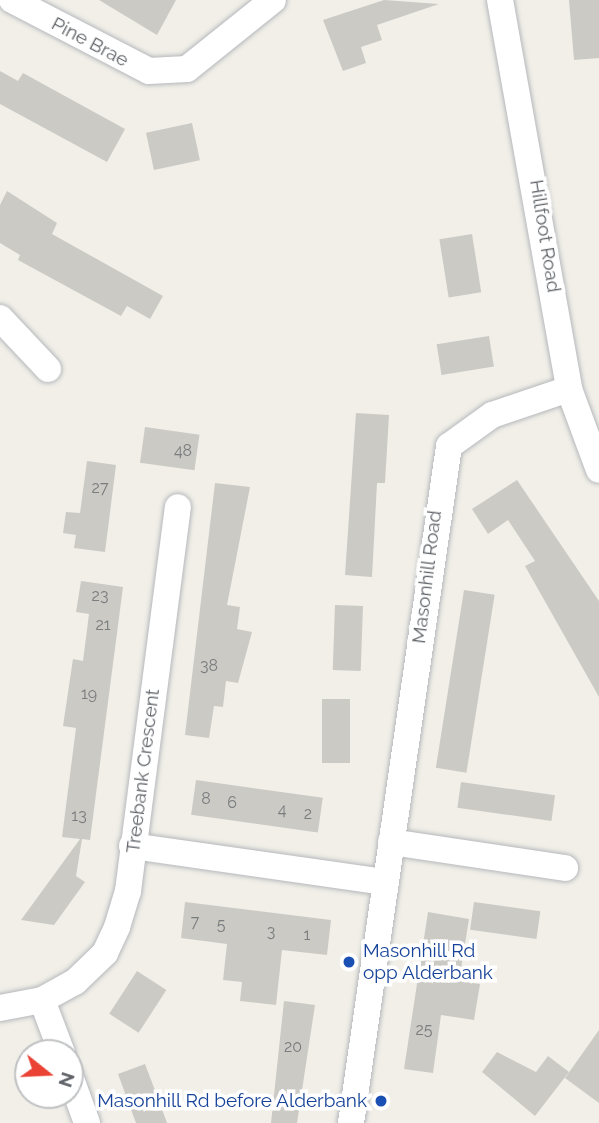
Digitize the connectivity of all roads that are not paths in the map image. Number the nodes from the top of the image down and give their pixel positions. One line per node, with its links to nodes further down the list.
1 (12, 0): 2 (street, Pine Brae)
2 (272, 0)
3 (500, 0): 6 (street, Hillfoot Road)
4 (0, 318): 5 (street)
5 (48, 369)
6 (569, 389): 7 (street, Hillfoot Road); 9 (street, Masonhill Road)
7 (599, 470)
8 (178, 507): 10 (street, Treebank Crescent)
9 (391, 842): 11 (street); 12 (street, Masonhill Road)
10 (132, 845): 12 (street); 13 (street, Treebank Crescent)
11 (565, 868)
12 (385, 882): 16 (street, Masonhill Road)
13 (43, 1000): 14 (street, Treebank Crescent); 15 (street)
14 (0, 1008)
15 (57, 1039)
16 (351, 1123)

